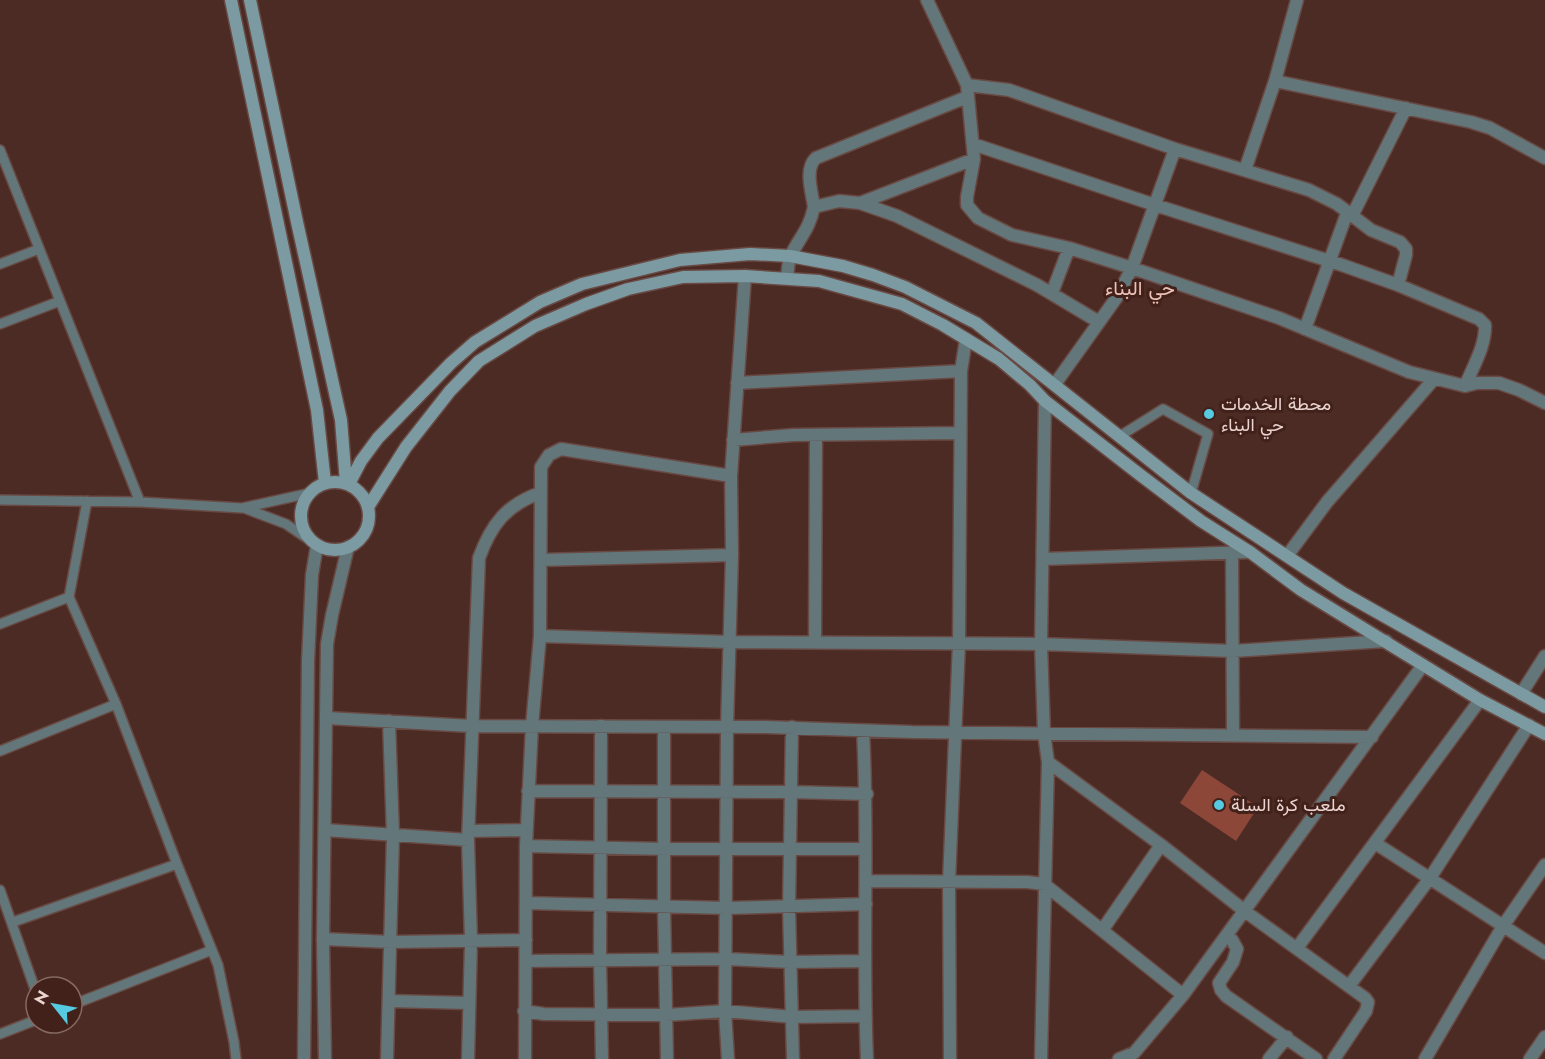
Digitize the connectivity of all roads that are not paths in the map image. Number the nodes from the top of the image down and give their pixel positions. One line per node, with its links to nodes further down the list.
1 (231, 0): 46 (main road)
2 (250, 0): 47 (main road)
3 (927, 0): 6 (street)
4 (1297, 0): 5 (street)
5 (1275, 81): 7 (street); 14 (street)
6 (967, 91): 8 (street); 9 (street); 17 (street)
7 (1406, 108): 11 (street); 18 (street)
8 (973, 144): 12 (street); 16 (street)
9 (1175, 149): 14 (street); 16 (street)
10 (0, 150): 13 (lane)
11 (1545, 158)
12 (974, 159): 15 (street); 19 (street)
13 (2, 163): 20 (lane)
14 (1245, 170): 18 (street)
15 (860, 203): 17 (street); 28 (street)
16 (1155, 205): 22 (street); 24 (street)
17 (814, 207): 21 (street)
18 (1349, 215): 22 (street); 27 (street)
19 (1069, 248): 24 (street); 28 (street)
20 (39, 249): 23 (lane); 29 (lane)
21 (790, 256): 26 (street); 37 (main road); 47 (main road)
22 (1329, 260): 27 (street); 32 (street)
23 (0, 264)
24 (1132, 268): 30 (street); 32 (street)
25 (745, 276): 26 (main road); 36 (street); 54 (main road)
26 (787, 278): 33 (main road)
27 (1398, 285): 38 (street)
28 (1052, 293): 30 (street)
29 (60, 301): 31 (lane); 53 (lane)
30 (1099, 322): 37 (street)
31 (0, 324)
32 (1305, 329): 35 (street)
33 (966, 339): 34 (street); 39 (main road)
34 (961, 371): 36 (street); 41 (street)
35 (1434, 380): 38 (street); 61 (street)
36 (737, 383): 44 (street)
37 (1055, 384): 43 (main road)
38 (1465, 386): 40 (street)
39 (1045, 401): 59 (main road); 62 (street)
40 (1545, 403)
41 (960, 433): 42 (street); 70 (street)
42 (816, 435): 44 (street); 69 (street)
43 (1120, 436): 50 (main road); 50 (lane)
44 (732, 440): 45 (street)
45 (730, 476): 49 (street); 60 (street)
46 (325, 483): 47 (main road); 48 (main road)
47 (348, 484): 54 (main road)
48 (310, 493): 55 (lane); 56 (main road)
49 (540, 493): 63 (street); 82 (street)
50 (1191, 494): 61 (main road)
51 (0, 500): 52 (lane)
52 (87, 501): 53 (lane); 64 (lane)
53 (140, 502): 55 (lane)
54 (368, 507): 57 (main road)
55 (242, 508): 56 (lane)
56 (315, 544): 57 (main road); 164 (street)
57 (348, 548): 79 (street)
58 (1232, 552): 59 (street); 62 (street); 72 (street)
59 (1250, 552): 67 (main road)
60 (732, 555): 63 (street); 68 (street)
61 (1287, 556): 75 (main road)
62 (1043, 559): 71 (street)
63 (541, 560): 66 (street)
64 (69, 597): 65 (lane); 77 (lane)
65 (0, 624)
66 (540, 636): 68 (street); 83 (street)
67 (1386, 641): 72 (street); 74 (main road)
68 (729, 642): 69 (street); 87 (street)
69 (815, 642): 70 (street)
70 (959, 643): 71 (street); 89 (street)
71 (1041, 644): 72 (street); 90 (street)
72 (1233, 651): 92 (street)
73 (1545, 656): 75 (street)
74 (1423, 665): 76 (main road); 93 (street)
75 (1521, 694): 78 (main road)
76 (1480, 700): 81 (main road); 106 (street)
77 (116, 704): 94 (lane); 114 (lane)
78 (1545, 707)
79 (327, 718): 80 (street); 102 (street)
80 (389, 722): 82 (street); 104 (street)
81 (1529, 725): 91 (main road); 116 (street)
82 (471, 726): 83 (street); 105 (street)
83 (532, 726): 84 (street); 96 (street)
84 (601, 726): 86 (street); 99 (street)
85 (792, 727): 87 (street); 88 (street); 98 (street)
86 (664, 728): 87 (street); 97 (street)
87 (727, 728): 100 (street)
88 (863, 731): 89 (street); 101 (street)
89 (954, 732): 90 (street); 118 (street)
90 (1044, 732): 92 (street); 95 (street)
91 (1545, 734)
92 (1233, 735): 93 (street)
93 (1372, 737): 127 (street)
94 (0, 751)
95 (1048, 762): 107 (street); 119 (street)
96 (528, 791): 99 (street); 103 (street)
97 (666, 792): 99 (street); 100 (street); 111 (street)
98 (790, 792): 100 (street); 101 (street); 112 (street)
99 (600, 793): 109 (street)
100 (728, 793): 110 (street)
101 (867, 795): 113 (street)
102 (325, 830): 104 (street); 132 (street)
103 (527, 830): 105 (street); 108 (street)
104 (393, 835): 105 (street); 135 (street)
105 (469, 836): 134 (street)
106 (1376, 843): 116 (street); 136 (street)
107 (1161, 845): 127 (street); 130 (street)
108 (526, 846): 109 (street); 121 (street)
109 (600, 848): 111 (street); 123 (street)
110 (727, 848): 111 (street); 112 (street); 125 (street)
111 (666, 849): 124 (street)
112 (790, 849): 113 (street); 126 (street)
113 (866, 849): 117 (street)
114 (177, 864): 128 (lane); 137 (lane)
115 (1545, 865): 129 (street)
116 (1430, 878): 129 (street); 146 (street)
117 (866, 881): 118 (street); 122 (street)
118 (949, 882): 119 (street); 174 (street)
119 (1044, 884): 130 (street); 175 (street)
120 (0, 890): 128 (lane)
121 (526, 903): 123 (street); 133 (street)
122 (866, 904): 126 (street); 144 (street)
123 (601, 905): 124 (street); 139 (street)
124 (664, 907): 125 (street); 140 (street)
125 (727, 908): 126 (street); 141 (street)
126 (789, 908): 143 (street)
127 (1246, 912): 131 (street); 136 (street)
128 (13, 922): 145 (lane)
129 (1503, 926): 138 (street); 180 (street)
130 (1103, 929): 147 (street)
131 (1227, 936): 147 (street); 160 (street)
132 (323, 939): 135 (street); 165 (street)
133 (526, 940): 134 (street); 142 (street)
134 (471, 941): 135 (street); 150 (street)
135 (391, 942): 149 (street)
136 (1297, 948): 146 (street)
137 (212, 950): 148 (lane); 163 (lane)
138 (1545, 953)
139 (600, 959): 140 (street); 142 (street); 153 (street)
140 (665, 959): 141 (street); 154 (street)
141 (727, 959): 143 (street); 152 (street)
142 (527, 961): 151 (street)
143 (791, 962): 144 (street); 156 (street)
144 (865, 962): 155 (street)
145 (30, 975)
146 (1349, 986): 179 (street)
147 (1183, 995): 161 (street)
148 (84, 1000)
149 (389, 1001): 150 (street); 166 (street)
150 (469, 1003): 167 (street)
151 (524, 1011): 153 (street); 168 (street)
152 (725, 1011): 154 (street); 156 (street); 171 (street)
153 (600, 1015): 154 (street); 169 (street)
154 (667, 1015): 170 (street)
155 (865, 1016): 156 (street); 173 (street)
156 (793, 1017): 172 (street)
157 (24, 1025): 158 (lane)
158 (0, 1034)
159 (1545, 1036): 162 (street)
160 (1287, 1037): 177 (street); 178 (street)
161 (1139, 1056): 176 (street)
162 (1532, 1058)
163 (236, 1059)
164 (304, 1059)
165 (325, 1059)
166 (387, 1059)
167 (468, 1059)
168 (525, 1059)
169 (602, 1059)
170 (667, 1059)
171 (728, 1059)
172 (793, 1059)
173 (867, 1059)
174 (950, 1059)
175 (1041, 1059)
176 (1119, 1059)
177 (1269, 1059)
178 (1316, 1059)
179 (1334, 1059)
180 (1425, 1059)

